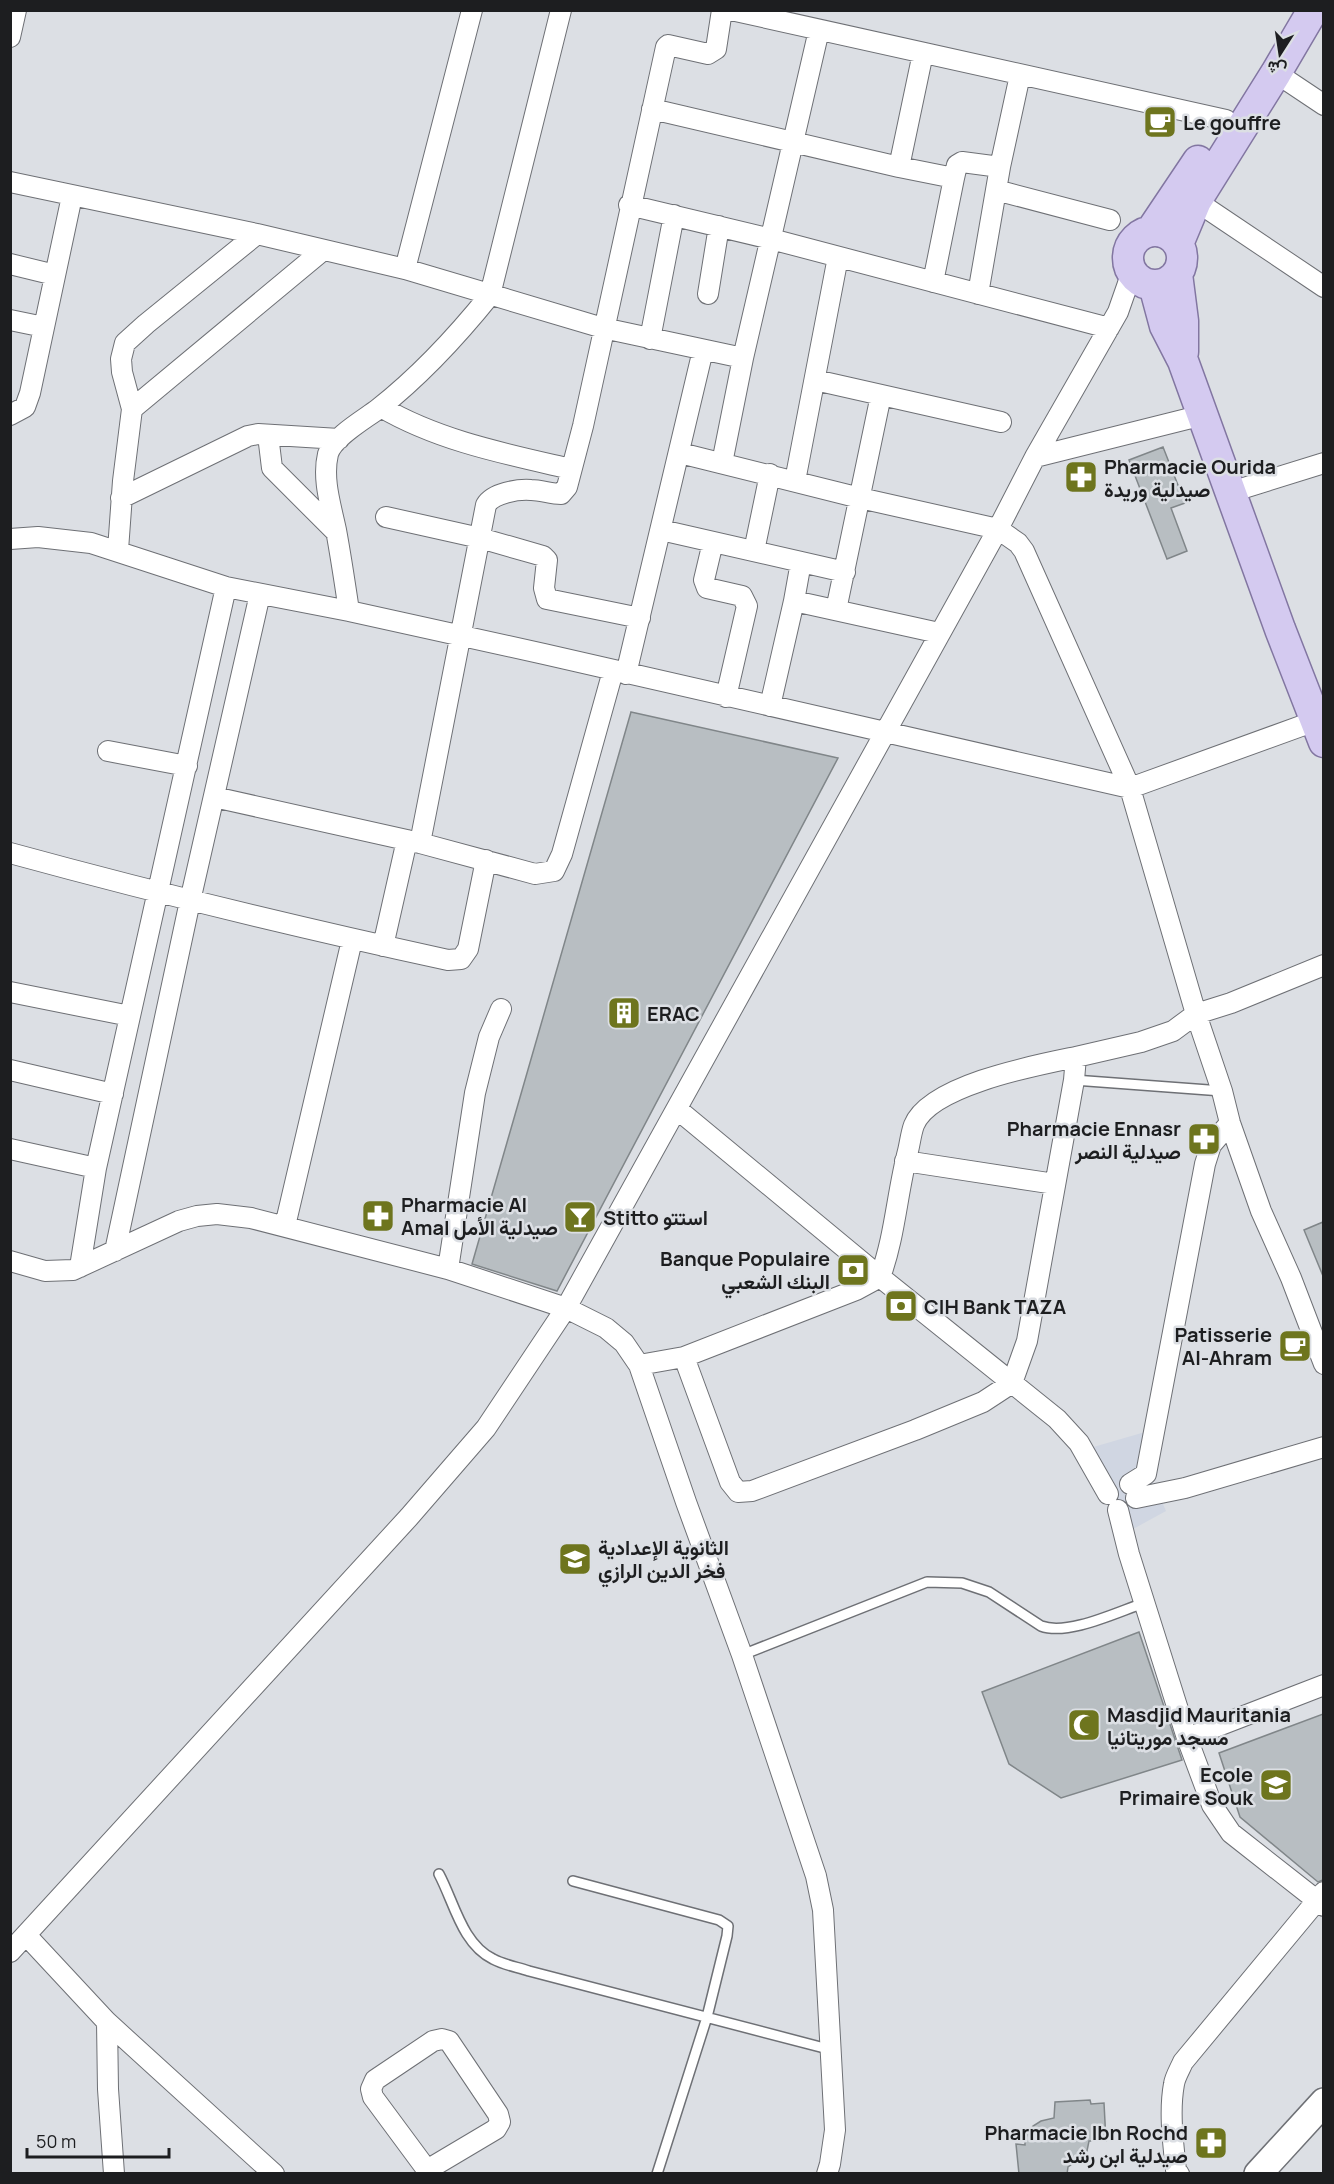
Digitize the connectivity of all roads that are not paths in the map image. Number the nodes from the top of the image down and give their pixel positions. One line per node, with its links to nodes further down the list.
1 (16, 10): 9 (street)
2 (472, 10): 35 (street)
3 (561, 10): 42 (street)
4 (722, 10): 14 (street)
5 (731, 10): 8 (street)
6 (1290, 10): 15 (main road)
7 (1313, 10): 11 (main road)
8 (819, 30): 10 (street); 16 (street)
9 (10, 37)
10 (923, 53): 12 (street); 17 (street)
11 (1276, 73): 13 (street); 23 (main road)
12 (1020, 75): 15 (street); 18 (street)
13 (1323, 105)
14 (652, 108): 16 (street); 24 (street)
15 (1226, 120): 28 (main road)
16 (793, 140): 17 (street); 30 (street)
17 (899, 167): 19 (street)
18 (1000, 167): 19 (street); 21 (street)
19 (954, 178): 38 (street)
20 (10, 183): 22 (street)
21 (996, 190): 26 (street); 41 (street)
22 (72, 196): 29 (street); 36 (street)
23 (1196, 201): 31 (main road); 39 (street)
24 (629, 205): 25 (street); 46 (street)
25 (674, 215): 27 (street); 47 (street)
26 (1110, 220)
27 (719, 226): 30 (street); 40 (street)
28 (1151, 231): 31 (main road); 37 (main road)
29 (257, 234): 32 (street); 53 (street)
30 (771, 239): 33 (street); 49 (street)
31 (1178, 244): 37 (main road)
32 (322, 251): 35 (street); 53 (street)
33 (838, 257): 38 (street); 50 (street)
34 (10, 264): 36 (street)
35 (405, 269): 42 (street)
36 (55, 275): 45 (street)
37 (1152, 279): 44 (street); 55 (main road)
38 (933, 282): 41 (street)
39 (1323, 287)
40 (708, 294)
41 (978, 294): 44 (street)
42 (490, 295): 46 (street); 52 (street)
43 (10, 320): 45 (street)
44 (1114, 320): 60 (street)
45 (44, 327): 54 (street)
46 (603, 328): 47 (street); 63 (street)
47 (650, 339): 48 (street)
48 (704, 350): 49 (street); 59 (street)
49 (743, 358): 61 (street)
50 (814, 380): 51 (street); 65 (street)
51 (881, 395): 56 (street); 68 (street)
52 (381, 407): 58 (street); 63 (street)
53 (132, 409): 67 (street)
54 (10, 415)
55 (1203, 415): 60 (street); 66 (main road)
56 (1000, 422)
57 (268, 435): 58 (street); 67 (street); 72 (street)
58 (339, 438): 72 (street)
59 (680, 453): 61 (street); 71 (street)
60 (1035, 457): 70 (street)
61 (722, 463): 64 (street)
62 (1323, 463): 66 (street)
63 (571, 469): 73 (street)
64 (770, 474): 65 (street); 77 (street)
65 (795, 481): 68 (street)
66 (1231, 492): 91 (main road)
67 (121, 498): 76 (street)
68 (860, 498): 70 (street); 79 (street)
69 (386, 517): 73 (street)
70 (998, 529): 86 (street); 95 (street)
71 (661, 530): 75 (street); 85 (street)
72 (336, 532): 84 (street)
73 (480, 538): 85 (street); 87 (street)
74 (10, 539): 76 (street)
75 (713, 542): 77 (street); 89 (street)
76 (118, 550): 80 (street)
77 (754, 551): 78 (street)
78 (801, 562): 79 (street); 82 (street)
79 (845, 572): 83 (street)
80 (226, 587): 81 (street); 94 (street)
81 (260, 594): 84 (street); 96 (street)
82 (794, 601): 83 (street); 90 (street)
83 (836, 610): 86 (street)
84 (350, 611): 87 (street)
85 (640, 618): 88 (street)
86 (939, 633): 92 (street)
87 (461, 637): 88 (street); 97 (street)
88 (619, 673): 89 (street); 99 (street)
89 (726, 696): 90 (street)
90 (770, 706): 92 (street)
91 (1319, 731): 95 (street)
92 (883, 733): 95 (street); 114 (street)
93 (108, 751): 94 (street)
94 (187, 766): 100 (street)
95 (1130, 788): 107 (street)
96 (214, 797): 97 (street); 101 (street)
97 (413, 842): 99 (street); 103 (street)
98 (10, 853): 100 (street)
99 (486, 860): 103 (street)
100 (157, 893): 101 (street); 108 (street)
101 (190, 901): 102 (street); 121 (street)
102 (352, 940): 103 (street); 120 (street)
103 (383, 946)
104 (1323, 965): 107 (street)
105 (10, 992): 108 (street)
106 (501, 1009): 124 (street)
107 (1196, 1014): 109 (street); 112 (street)
108 (130, 1016): 113 (street)
109 (1076, 1057): 111 (street); 117 (street)
110 (10, 1070): 113 (street)
111 (1074, 1080): 112 (lane); 119 (street)
112 (1222, 1091): 115 (street)
113 (113, 1094): 118 (street)
114 (677, 1108): 125 (street); 126 (street)
115 (1230, 1123): 128 (street); 132 (street)
116 (10, 1149): 118 (street)
117 (905, 1161): 119 (street); 125 (street)
118 (96, 1168): 123 (street)
119 (1055, 1184): 130 (street)
120 (285, 1226): 121 (street); 124 (street)
121 (115, 1251): 123 (street)
122 (10, 1261): 123 (street)
123 (80, 1267)
124 (448, 1269): 126 (street)
125 (880, 1277): 127 (street); 130 (street)
126 (566, 1308): 129 (street); 141 (street)
127 (684, 1357): 129 (street); 130 (street)
128 (1323, 1364)
129 (639, 1365): 135 (street)
130 (1012, 1383): 133 (street)
131 (1323, 1448): 132 (street)
132 (1133, 1491): 133 (street)
133 (1113, 1502): 134 (street)
134 (1144, 1603): 135 (lane); 137 (street)
135 (742, 1655): 145 (street)
136 (1323, 1685): 137 (street)
137 (1187, 1738): 140 (street)
138 (439, 1874): 143 (lane)
139 (573, 1881): 143 (lane)
140 (1321, 1899): 148 (street)
141 (26, 1935): 142 (street); 144 (street)
142 (10, 1952)
143 (707, 2018): 145 (lane); 151 (lane)
144 (107, 2022): 149 (street); 150 (street)
145 (832, 2050): 152 (street)
146 (1323, 2102): 153 (street)
147 (426, 2172): 147 (street)
148 (1176, 2172)
149 (114, 2174)
150 (274, 2174)
151 (657, 2174)
152 (827, 2174)
153 (1258, 2174)

